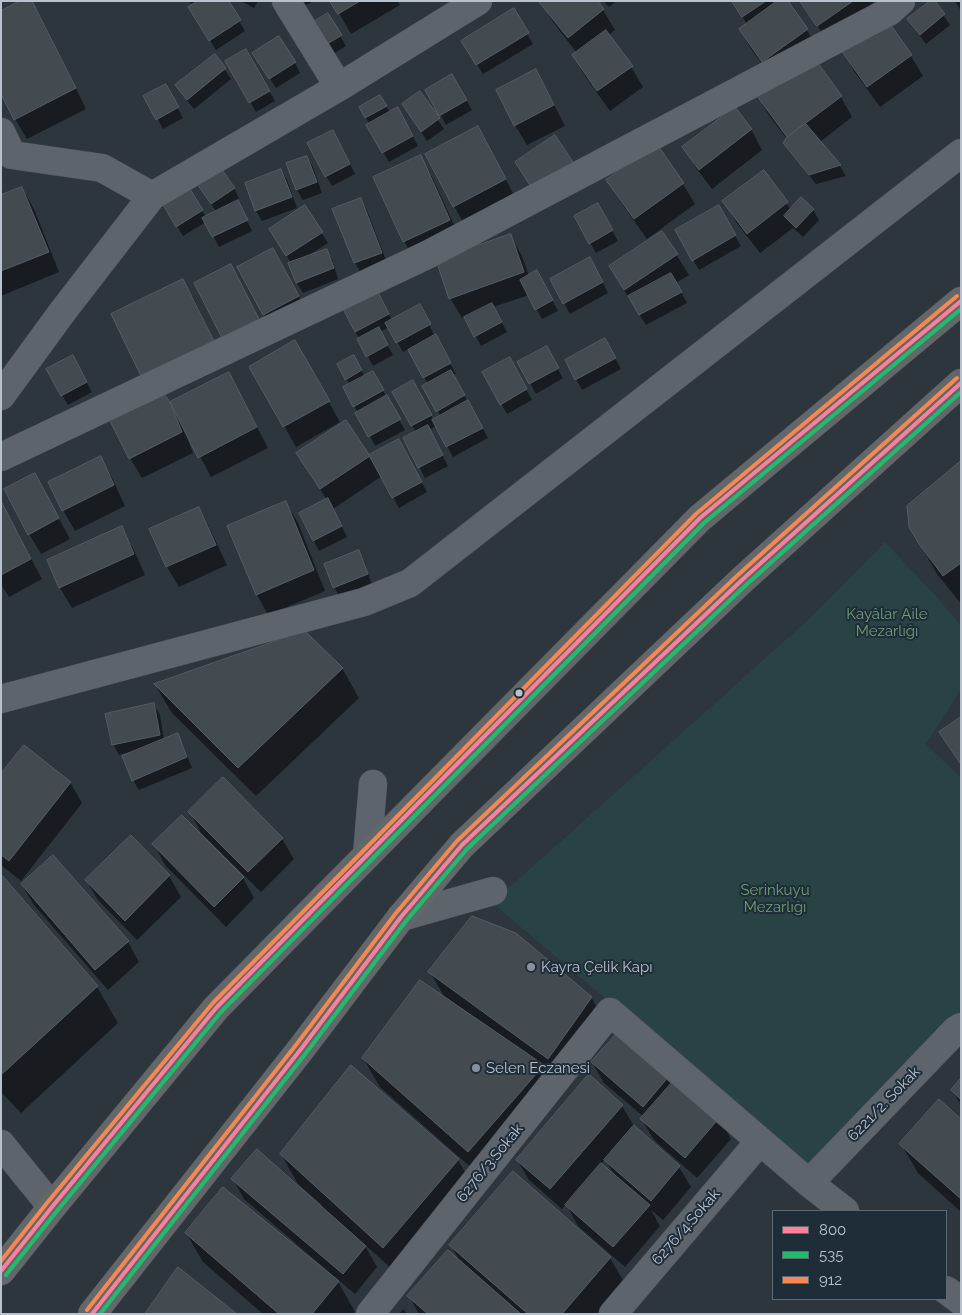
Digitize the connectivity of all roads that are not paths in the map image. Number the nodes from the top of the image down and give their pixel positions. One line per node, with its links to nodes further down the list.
1 (286, 1): 4 (street)
2 (478, 1): 4 (street)
3 (900, 1): 11 (street)
4 (338, 87): 7 (street)
5 (1, 132): 7 (street)
6 (961, 152): 12 (street)
7 (152, 196): 10 (street)
8 (961, 301): 14 (highway)
9 (961, 383): 16 (highway)
10 (1, 396)
11 (1, 457)
12 (1, 699)
13 (373, 784): 14 (street)
14 (367, 855): 21 (highway)
15 (493, 891): 16 (street)
16 (401, 917): 24 (highway)
17 (961, 1027): 20 (street, 6221/2. Sokak)
18 (760, 1141): 20 (street); 25 (street, 6276/3.Sokak); 26 (street, 6276/4.Sokak)
19 (1, 1144): 21 (street)
20 (809, 1183): 22 (street)
21 (52, 1206): 23 (highway)
22 (844, 1210)
23 (1, 1271)
24 (92, 1314)
25 (370, 1314)
26 (613, 1314)

